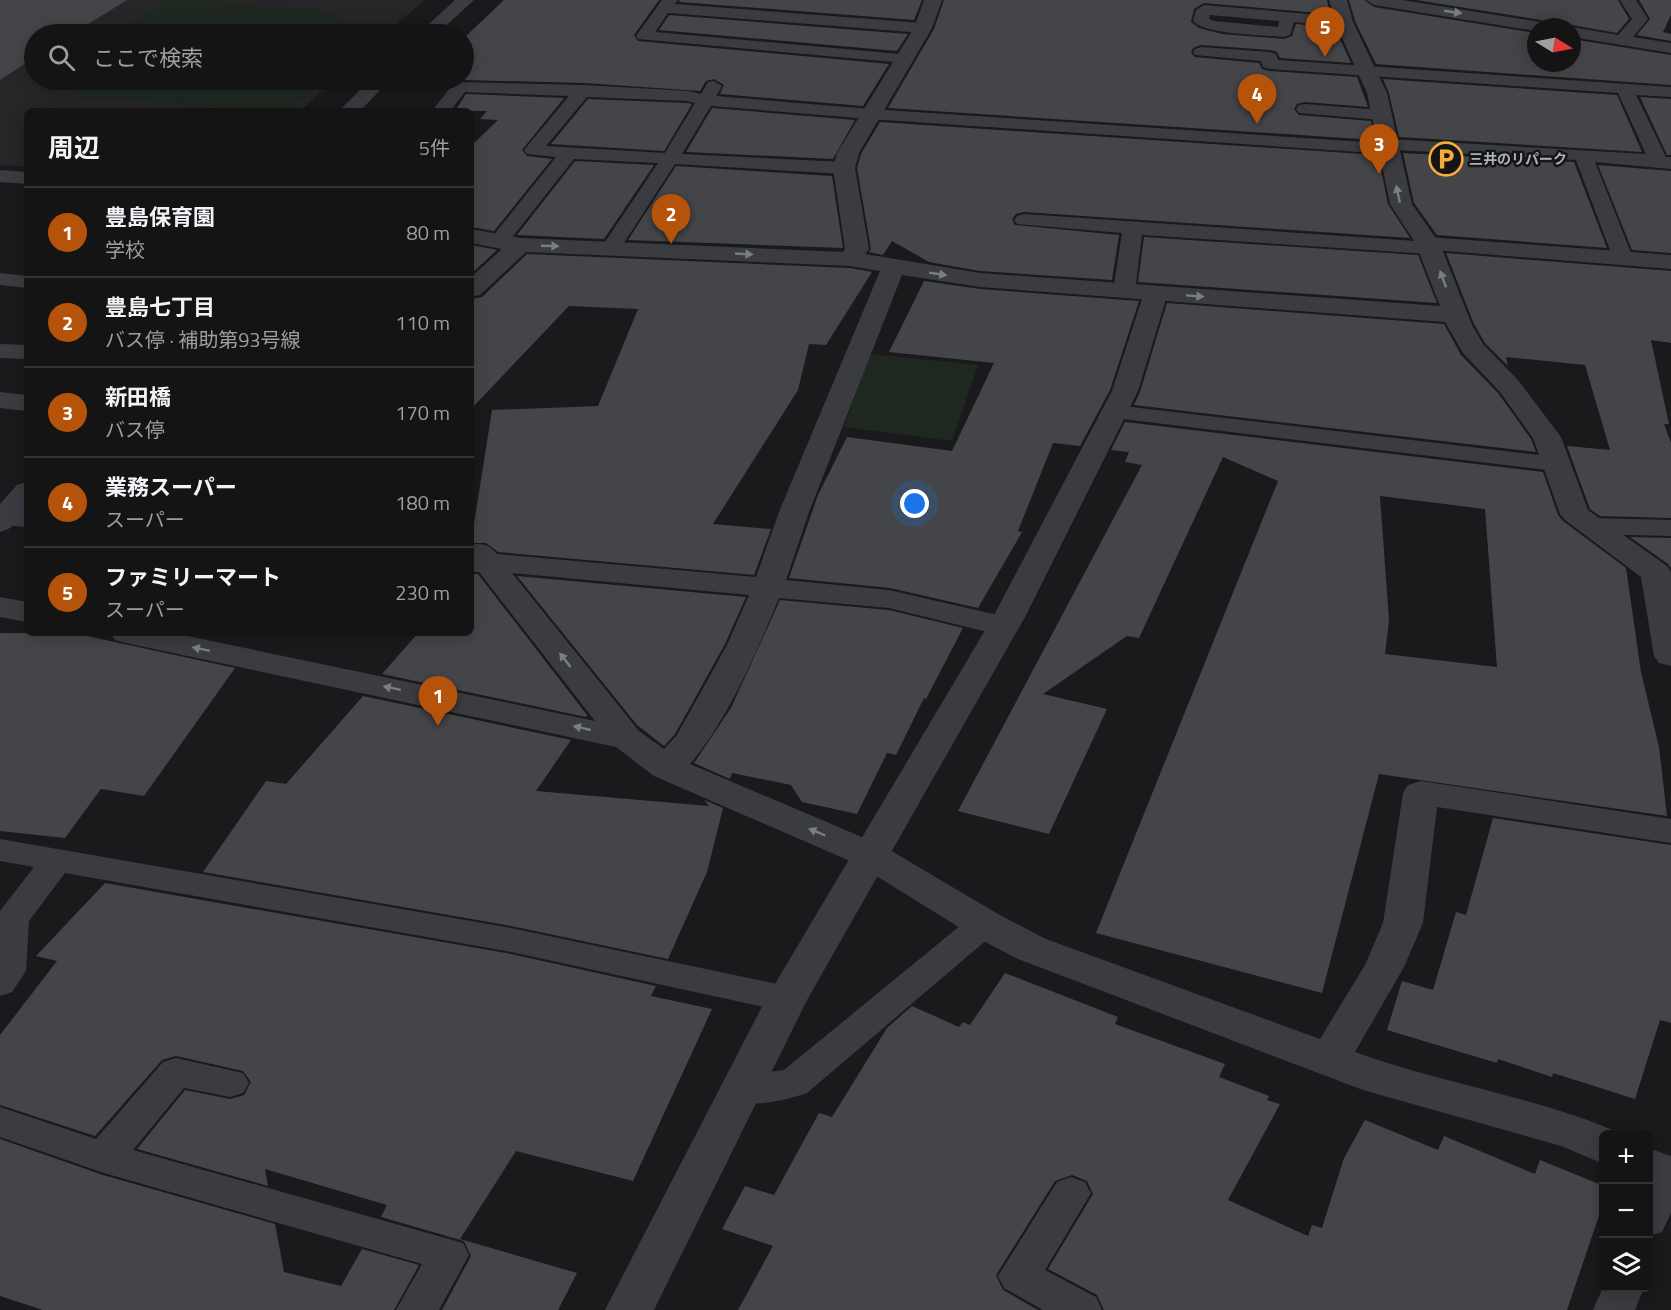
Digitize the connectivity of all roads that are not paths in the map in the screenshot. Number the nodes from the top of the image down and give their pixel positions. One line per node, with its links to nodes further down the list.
1 (465, 0): 9 (street)
2 (933, 0): 11 (street)
3 (1338, 0): 8 (street)
4 (1374, 0): 10 (lane, one-way to 10)
5 (1628, 0): 13 (lane)
6 (668, 4): 11 (lane); 16 (lane)
7 (1288, 17): 8 (lane)
8 (1344, 22): 17 (street)
9 (438, 24)
10 (1527, 25)
11 (922, 27): 16 (street)
12 (1581, 34): 13 (lane)
13 (1621, 41): 14 (lane)
14 (1671, 48)
15 (1201, 52): 17 (lane)
16 (905, 58): 29 (street)
17 (1369, 72): 23 (lane); 30 (street)
18 (717, 82): 25 (lane)
19 (474, 87): 22 (lane)
20 (370, 90): 26 (street)
21 (458, 90): 27 (lane)
22 (584, 90): 25 (lane); 34 (lane)
23 (1625, 90): 24 (lane); 31 (lane)
24 (1671, 92)
25 (703, 100): 29 (lane); 36 (lane)
26 (352, 108)
27 (443, 108)
28 (1305, 110): 30 (lane)
29 (870, 114): 33 (lane); 39 (street)
30 (1382, 115): 33 (street)
31 (1650, 139): 32 (lane); 37 (lane)
32 (1671, 140)
33 (1388, 146): 35 (lane); 46 (street, one-way to 33)
34 (569, 153): 36 (lane); 45 (lane)
35 (1583, 155): 37 (lane); 48 (lane)
36 (671, 157): 39 (lane); 47 (lane)
37 (1647, 159): 38 (lane)
38 (1671, 163)
39 (844, 168): 49 (street)
40 (0, 176): 41 (street)
41 (24, 178)
42 (1024, 220): 43 (lane)
43 (1133, 228): 46 (lane); 55 (lane)
44 (474, 237): 45 (street)
45 (509, 243): 47 (street, one-way to 47); 54 (street)
46 (1429, 246): 48 (street); 56 (street, one-way to 46)
47 (611, 248): 49 (street, one-way to 49)
48 (1623, 258): 50 (street)
49 (850, 259): 51 (street)
50 (1671, 262)
51 (893, 267): 55 (street, one-way to 55); 69 (street)
52 (0, 279): 53 (lane)
53 (24, 282)
54 (474, 286)
55 (1140, 292): 56 (street, one-way to 56); 61 (street)
56 (1455, 315): 62 (street)
57 (0, 351): 58 (lane)
58 (24, 352)
59 (0, 400): 60 (street)
60 (24, 403)
61 (1114, 412): 62 (lane); 72 (street)
62 (1556, 464): 65 (street)
63 (24, 495): 64 (street)
64 (8, 518)
65 (1590, 526): 66 (lane); 68 (street)
66 (1671, 528)
67 (477, 557): 69 (street); 75 (street, one-way to 67)
68 (1663, 574): 74 (street)
69 (768, 588): 72 (street); 76 (street)
70 (0, 607): 71 (street)
71 (24, 611)
72 (1004, 626): 79 (street)
73 (140, 636): 75 (street, one-way to 73)
74 (1671, 656)
75 (627, 739): 76 (street)
76 (667, 768): 79 (street, one-way to 76)
77 (1671, 831): 84 (street)
78 (0, 849): 80 (lane)
79 (870, 855): 81 (street); 83 (street)
80 (58, 859): 82 (lane); 83 (lane)
81 (984, 924): 84 (street); 86 (lane)
82 (0, 983)
83 (788, 999): 86 (street)
84 (1329, 1061): 88 (street)
85 (230, 1083): 89 (lane)
86 (741, 1090): 97 (street)
87 (0, 1122): 89 (lane)
88 (1599, 1144)
89 (104, 1157): 96 (lane)
90 (1653, 1168): 91 (street)
91 (1671, 1177)
92 (1671, 1183): 94 (lane)
93 (1071, 1193): 98 (lane)
94 (1653, 1208)
95 (1621, 1292): 99 (lane)
96 (417, 1310)
97 (629, 1310)
98 (1081, 1310)
99 (1614, 1310)

